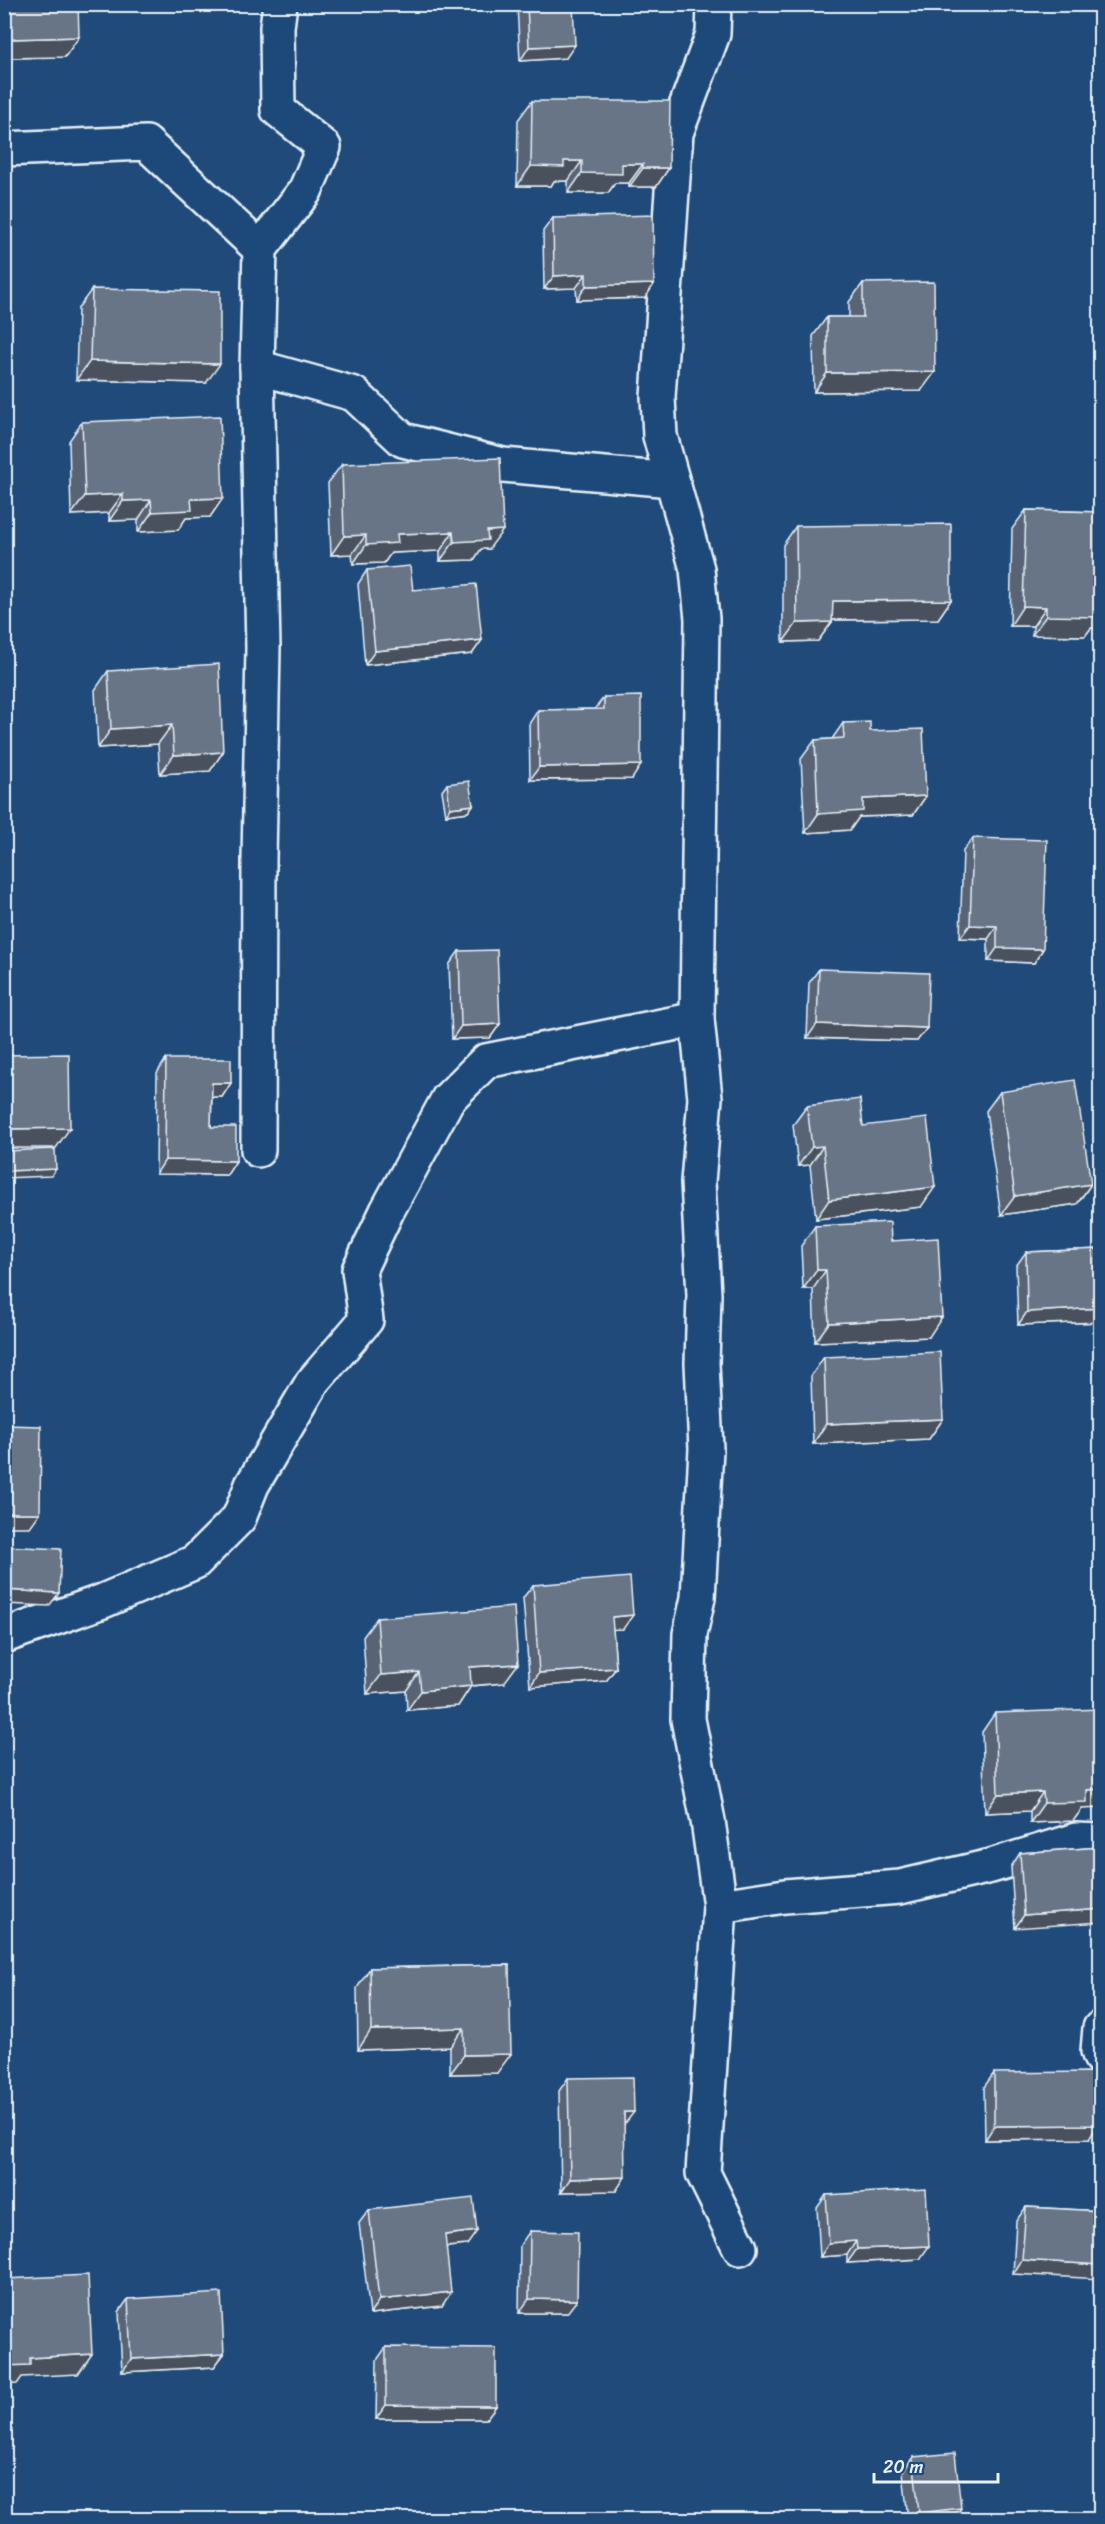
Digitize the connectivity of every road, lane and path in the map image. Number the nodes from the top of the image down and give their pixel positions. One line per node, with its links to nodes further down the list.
1 (280, 4): 4 (street)
2 (714, 4): 6 (street)
3 (4, 149): 4 (street)
4 (260, 249): 5 (street)
5 (257, 367): 6 (street); 8 (street)
6 (672, 480): 7 (street)
7 (697, 1019): 9 (street); 11 (street)
8 (258, 1150)
9 (4, 1636)
10 (1101, 1841): 11 (street)
11 (720, 1906): 14 (street)
12 (1101, 2028): 13 (street)
13 (1101, 2057)
14 (740, 2248)

